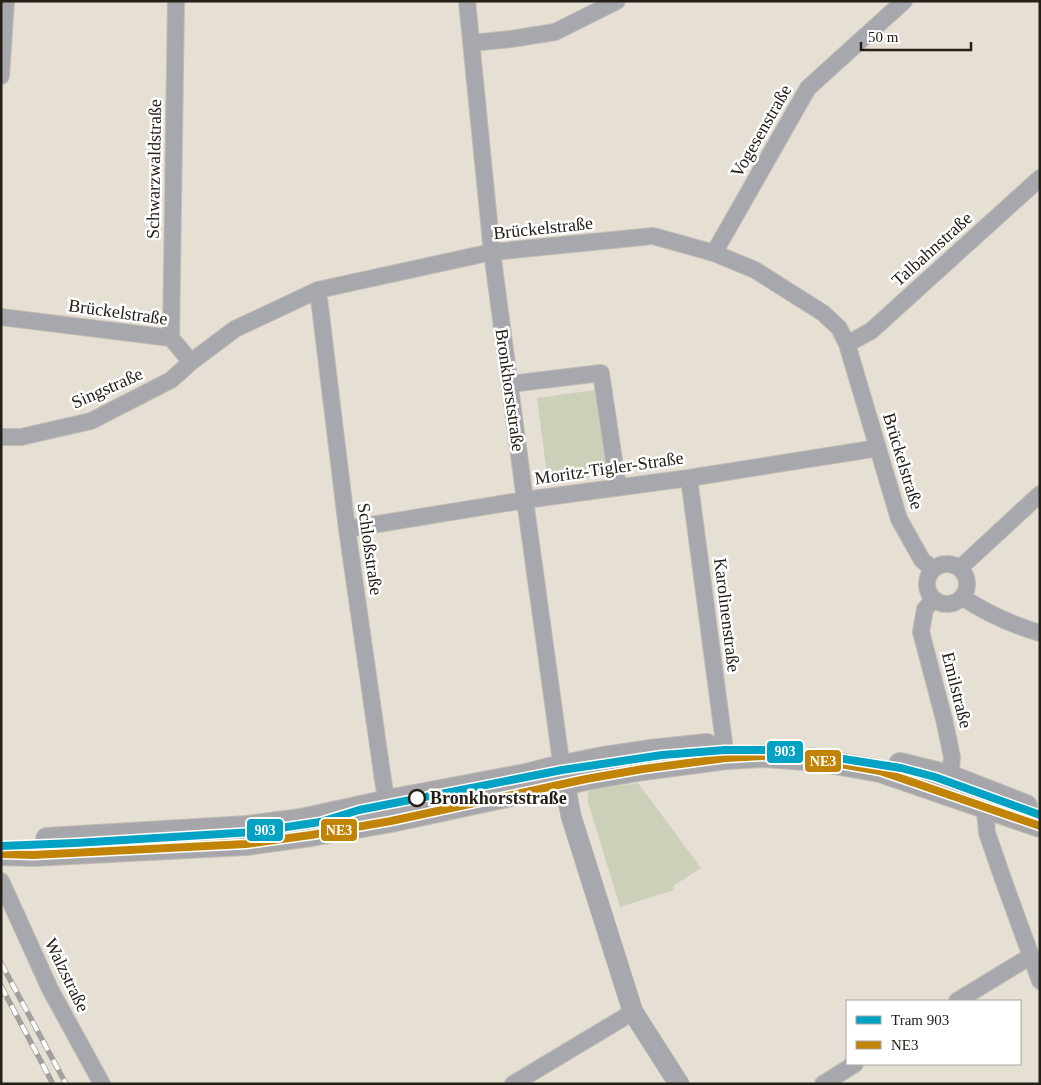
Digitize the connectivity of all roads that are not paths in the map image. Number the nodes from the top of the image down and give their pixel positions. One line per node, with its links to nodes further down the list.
1 (6, 1): 7 (street)
2 (176, 1): 13 (street, Schwarzwaldstraße)
3 (466, 1): 6 (street, Bronkhorststraße)
4 (617, 1): 6 (street)
5 (904, 1): 10 (street, Vogesenstraße)
6 (471, 43): 9 (street, Bronkhorststraße)
7 (1, 76)
8 (1040, 178): 14 (street, Talbahnstraße)
9 (492, 252): 10 (street, Brückelstraße); 11 (street, Brückelstraße); 16 (street, Bronkhorststraße)
10 (714, 253): 14 (street, Brückelstraße)
11 (318, 290): 15 (street, Brückelstraße); 23 (street, Schloßstraße)
12 (1, 316): 13 (street, Brückelstraße)
13 (171, 338): 15 (street, Brückelstraße)
14 (847, 344): 18 (street, Brückelstraße)
15 (191, 362): 17 (street, Singstraße)
16 (510, 384): 20 (street); 22 (street, Bronkhorststraße)
17 (1, 437)
18 (878, 448): 19 (street, Moritz-Tigler-Straße); 25 (street, Brückelstraße)
19 (689, 478): 20 (street, Moritz-Tigler-Straße); 29 (street, Karolinenstraße)
20 (618, 487): 22 (street, Moritz-Tigler-Straße)
21 (1040, 494): 24 (street)
22 (525, 500): 23 (street, Moritz-Tigler-Straße); 30 (street, Bronkhorststraße)
23 (347, 529): 33 (street, Schloßstraße)
24 (960, 568): 25 (street); 26 (street)
25 (933, 569): 27 (street)
26 (962, 597): 27 (street); 28 (street)
27 (934, 599): 31 (street, Emilstraße)
28 (1040, 633)
29 (725, 751): 30 (main road); 31 (main road)
30 (563, 776): 33 (main road); 35 (main road); 42 (street, Bronkhorststraße)
31 (946, 785): 32 (main road)
32 (988, 800): 34 (main road); 39 (street)
33 (388, 806): 35 (street); 36 (main road)
34 (1037, 820)
35 (341, 829): 37 (main road)
36 (1, 841)
37 (1, 854)
38 (1, 881): 44 (street, Walzstraße)
39 (1031, 956): 40 (street); 41 (street)
40 (1040, 980)
41 (959, 1000)
42 (633, 1012): 45 (street); 46 (street, Bronkhorststraße)
43 (853, 1065): 47 (street)
44 (102, 1084)
45 (513, 1084)
46 (679, 1084)
47 (823, 1084)

